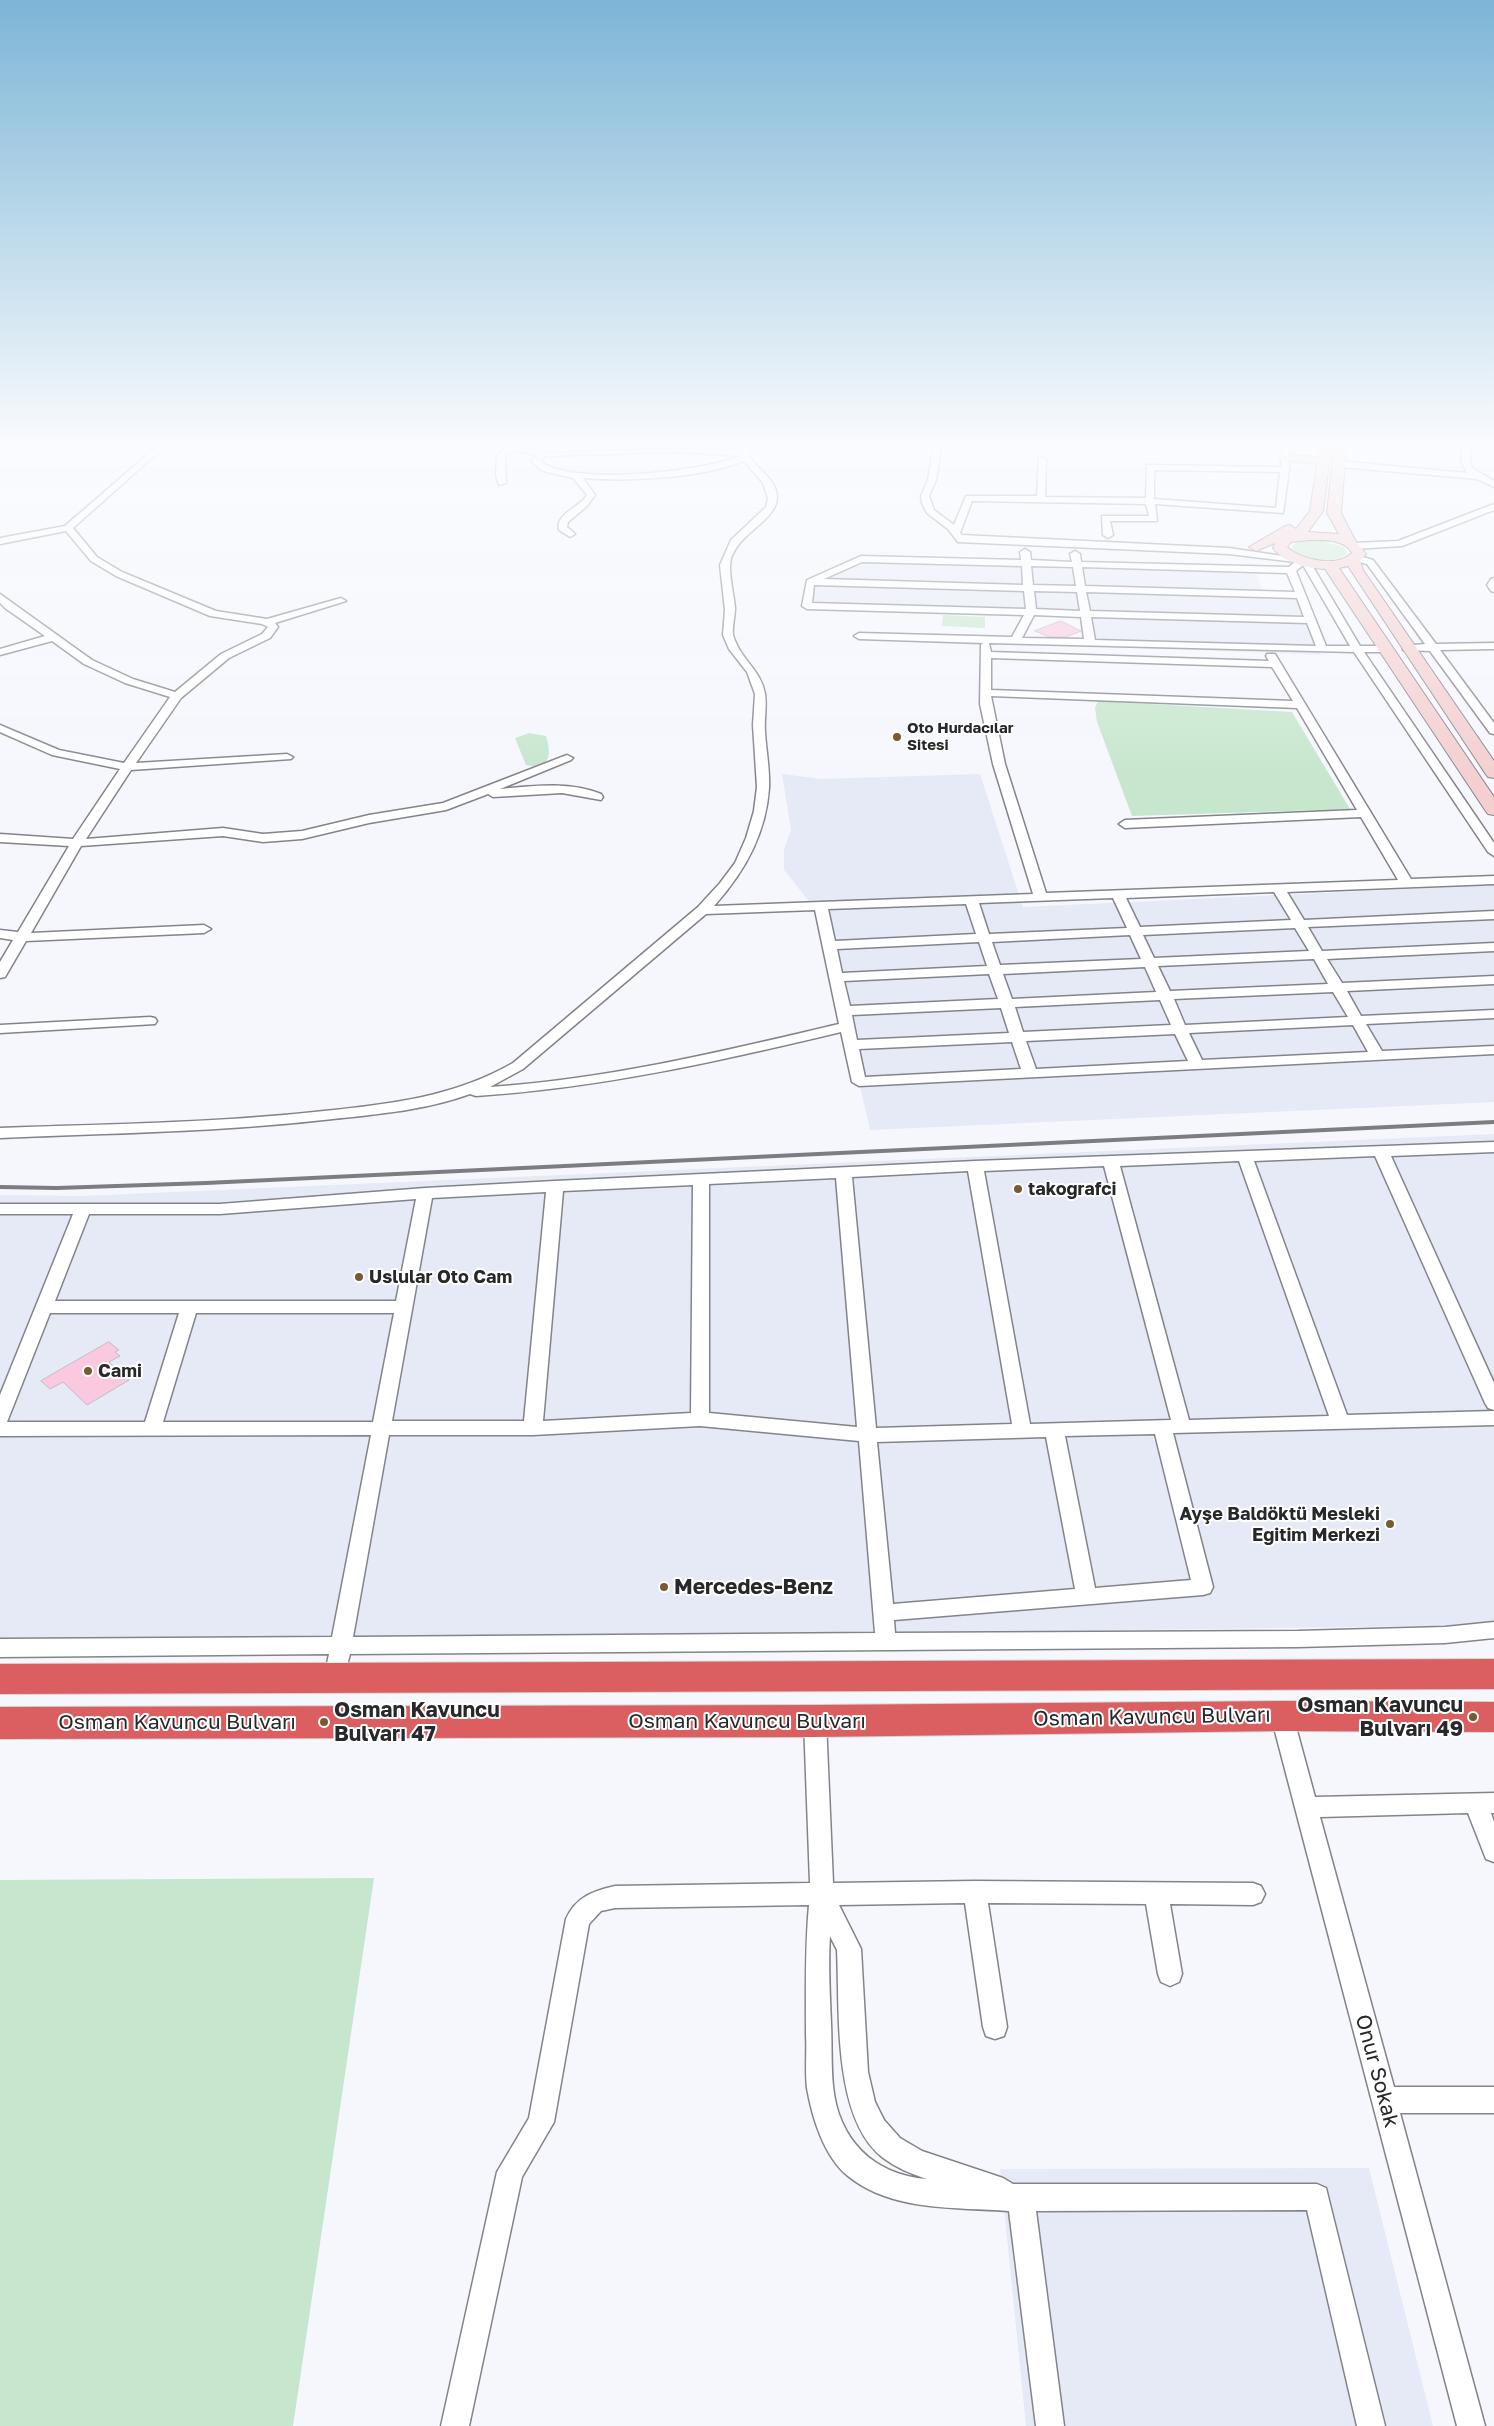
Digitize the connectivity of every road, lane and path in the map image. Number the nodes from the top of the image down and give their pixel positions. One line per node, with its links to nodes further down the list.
1 (91, 555): 27 (street)
2 (729, 555): 67 (street)
3 (960, 555): 17 (street)
4 (967, 555): 11 (street)
5 (1025, 555): 11 (street)
6 (1075, 555): 13 (street)
7 (1253, 555): 15 (street)
8 (1270, 555): 12 (street)
9 (1286, 555): 12 (street)
10 (1364, 555): 14 (street); 35 (street); 36 (street)
11 (1026, 563): 13 (street); 18 (street)
12 (1300, 563): 14 (street); 15 (street); 21 (street); 38 (street)
13 (1077, 564): 15 (street); 19 (street)
14 (1329, 564): 39 (street)
15 (1254, 569)
16 (1494, 581): 20 (street)
17 (810, 582): 18 (street); 24 (street)
18 (1028, 587): 19 (street); 24 (street)
19 (1081, 589): 21 (street); 25 (street)
20 (1494, 589)
21 (1300, 595): 26 (street)
22 (0, 597): 29 (street)
23 (341, 601): 27 (street)
24 (1031, 612): 25 (street); 31 (street)
25 (1085, 614): 26 (street); 32 (street)
26 (1310, 620): 37 (street)
27 (266, 622): 44 (street)
28 (859, 636): 30 (street)
29 (55, 637): 40 (street); 44 (street)
30 (986, 640): 31 (street); 41 (street)
31 (1016, 640): 32 (street)
32 (1090, 642): 34 (street)
33 (1494, 646): 35 (street)
34 (1266, 647): 37 (street); 42 (street)
35 (1433, 647): 36 (street); 47 (street)
36 (1407, 648): 51 (street)
37 (1322, 649): 38 (street)
38 (1357, 649): 39 (street); 59 (street)
39 (1386, 649): 54 (street)
40 (0, 652)
41 (986, 655): 42 (street); 43 (street)
42 (1276, 664): 45 (street)
43 (985, 693): 45 (street); 64 (street)
44 (178, 696): 50 (street)
45 (1300, 705): 55 (street)
46 (0, 728): 50 (street)
47 (1494, 732)
48 (287, 757): 50 (street)
49 (567, 758): 52 (street)
50 (127, 767): 58 (street)
51 (1492, 767)
52 (471, 796): 53 (street); 58 (street)
53 (597, 797)
54 (1494, 810)
55 (1365, 813): 56 (street); 61 (street)
56 (1125, 824)
57 (0, 838): 58 (street)
58 (77, 844): 73 (street)
59 (1494, 852)
60 (1494, 880): 61 (street)
61 (1407, 884): 62 (street)
62 (1279, 888): 63 (street); 69 (street)
63 (1118, 894): 64 (street); 71 (street)
64 (1041, 898): 65 (street)
65 (971, 900): 66 (street); 74 (street)
66 (821, 906): 67 (street); 75 (street)
67 (703, 910): 99 (street)
68 (1494, 914): 69 (street)
69 (1300, 923): 71 (street); 77 (street)
70 (204, 929): 73 (street)
71 (1135, 931): 74 (street); 78 (street)
72 (0, 934): 73 (street)
73 (23, 937): 80 (street)
74 (984, 938): 75 (street); 79 (street)
75 (829, 945): 81 (street)
76 (1494, 947): 77 (street)
77 (1318, 955): 78 (street); 83 (street)
78 (1150, 963): 79 (street); 84 (street)
79 (994, 970): 81 (street); 85 (street)
80 (0, 974)
81 (836, 977): 86 (street)
82 (1494, 980): 83 (street)
83 (1338, 987): 84 (street); 88 (street)
84 (1165, 996): 85 (street); 92 (street)
85 (1006, 1003): 86 (street); 93 (street)
86 (844, 1011): 90 (street)
87 (1494, 1014): 88 (street)
88 (1358, 1020): 92 (street); 96 (street)
89 (150, 1021): 91 (street)
90 (847, 1026): 94 (street); 99 (street)
91 (0, 1029)
92 (1180, 1029): 93 (street); 97 (street)
93 (1017, 1037): 94 (street); 98 (street)
94 (851, 1045): 98 (street)
95 (1494, 1050): 96 (street)
96 (1378, 1056): 97 (street)
97 (1197, 1065): 98 (street)
98 (1030, 1074)
99 (463, 1093): 100 (street)
100 (0, 1133)
101 (1494, 1147): 102 (street)
102 (1381, 1151): 103 (street); 115 (street)
103 (1245, 1156): 104 (street); 119 (street)
104 (1111, 1161): 105 (street); 121 (street)
105 (976, 1166): 106 (street); 127 (street)
106 (844, 1173): 107 (street); 128 (street)
107 (701, 1179): 108 (street); 118 (street)
108 (556, 1186): 109 (street); 123 (street)
109 (425, 1193): 111 (street); 114 (street)
110 (0, 1209): 111 (street)
111 (83, 1209): 112 (street)
112 (43, 1307): 113 (street); 116 (street)
113 (189, 1307): 114 (street); 125 (street)
114 (404, 1307): 122 (street)
115 (1494, 1403)
116 (0, 1418)
117 (1494, 1418): 119 (street)
118 (700, 1419): 123 (street); 128 (street)
119 (1340, 1422): 121 (street)
120 (1162, 1427): 121 (street); 126 (street); 129 (street)
121 (1182, 1427)
122 (383, 1428): 123 (street); 125 (street); 134 (street)
123 (532, 1428)
124 (0, 1429): 125 (street)
125 (152, 1429)
126 (1054, 1430): 127 (street); 129 (street)
127 (1022, 1431): 128 (street)
128 (868, 1435): 130 (street)
129 (1087, 1597): 130 (street)
130 (883, 1613): 132 (street)
131 (1494, 1630): 132 (street)
132 (886, 1643): 134 (street)
133 (0, 1648): 134 (street)
134 (338, 1662): 135 (highway); 136 (highway)
135 (1494, 1674)
136 (0, 1679)
137 (1282, 1716): 138 (highway, Osman Kavuncu Bulvarı); 139 (highway, Osman Kavuncu Bulvarı); 142 (street, Onur Sokak)
138 (1494, 1717)
139 (815, 1721): 140 (highway, Osman Kavuncu Bulvarı); 147 (street)
140 (0, 1723)
141 (1485, 1804): 142 (street); 143 (street)
142 (1306, 1807): 150 (street, Onur Sokak)
143 (1494, 1852)
144 (975, 1892): 145 (street); 147 (street); 149 (street)
145 (1156, 1893): 146 (street); 148 (street)
146 (1253, 1894)
147 (822, 1895): 152 (street); 152 (street); 153 (street)
148 (1170, 1974)
149 (995, 2027)
150 (1384, 2100): 151 (street); 156 (street, Onur Sokak)
151 (1494, 2100)
152 (1021, 2198): 154 (street); 155 (street)
153 (455, 2426)
154 (1050, 2426)
155 (1371, 2426)
156 (1471, 2426)

